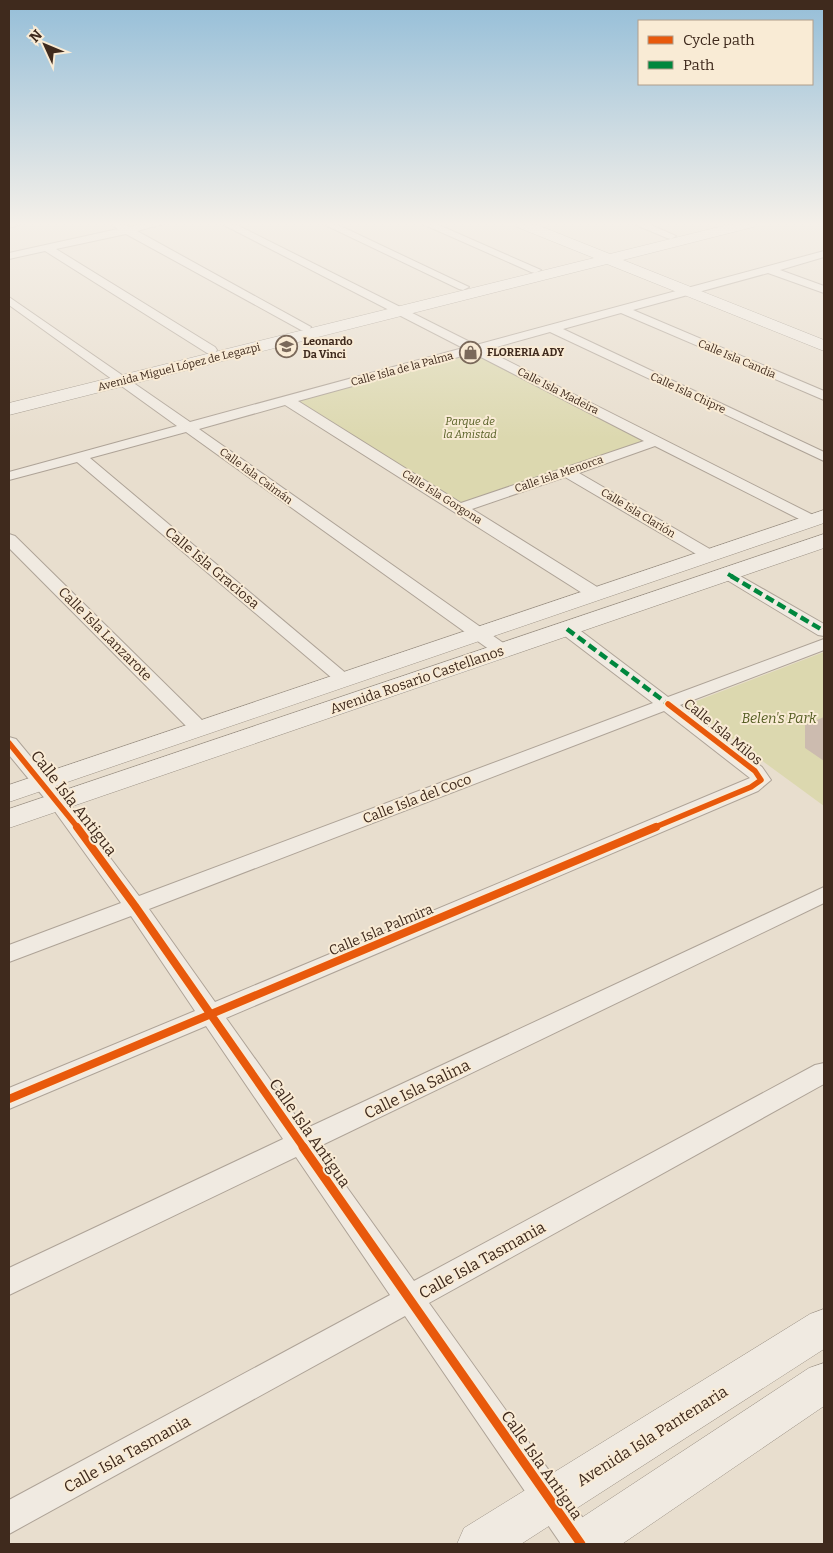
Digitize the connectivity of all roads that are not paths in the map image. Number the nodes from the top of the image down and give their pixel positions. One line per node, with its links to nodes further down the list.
1 (122, 294): 17 (street)
2 (246, 294): 12 (street)
3 (365, 294): 10 (street, Calle Isla Madeira)
4 (440, 294): 10 (street, Avenida Miguel López de Legazpi)
5 (452, 294): 10 (street, Avenida Miguel López de Legazpi)
6 (676, 294): 11 (street, Calle Isla de la Palma)
7 (698, 294): 15 (street)
8 (724, 294): 14 (street)
9 (9, 300): 18 (street, Calle Isla Caimán)
10 (394, 309): 12 (street, Avenida Miguel López de Legazpi); 16 (street, Calle Isla Madeira); 18 (street, Avenida Miguel López de Legazpi)
11 (622, 309): 13 (street, Calle Isla de la Palma); 19 (street, Calle Isla Candia)
12 (305, 326): 17 (street, Avenida Miguel López de Legazpi)
13 (553, 328): 16 (street, Calle Isla de la Palma); 26 (street, Calle Isla Chipre)
14 (824, 335)
15 (824, 346)
16 (475, 349): 21 (street, Calle Isla de la Palma); 24 (street, Calle Isla Madeira)
17 (211, 350): 18 (street, Avenida Miguel López de Legazpi)
18 (118, 377): 20 (street, Avenida Miguel López de Legazpi); 22 (street, Avenida Miguel López de Legazpi); 23 (street, Calle Isla Caimán)
19 (824, 396)
20 (9, 400)
21 (287, 400): 23 (street, Calle Isla de la Palma); 29 (street, Calle Isla Gorgona)
22 (9, 410)
23 (188, 427): 25 (street, Calle Isla de la Palma); 37 (street, Calle Isla Caimán)
24 (657, 441): 27 (street, Calle Isla Menorca); 30 (street, Calle Isla Madeira)
25 (80, 457): 28 (street, Calle Isla de la Palma); 40 (street, Calle Isla Graciosa)
26 (824, 457)
27 (567, 472): 29 (street, Calle Isla Menorca); 32 (street, Calle Isla Clarión)
28 (9, 476)
29 (461, 508): 34 (street, Calle Isla Gorgona)
30 (820, 526): 32 (street, Avenida Rosario Castellanos); 33 (street, Avenida Rosario Castellanos)
31 (9, 539): 42 (street, Calle Isla Lanzarote)
32 (709, 555): 34 (street, Avenida Rosario Castellanos)
33 (728, 574): 35 (street, Avenida Rosario Castellanos); 36 (street)
34 (596, 594): 37 (street, Avenida Rosario Castellanos)
35 (567, 629): 39 (street, Avenida Rosario Castellanos); 41 (street, Calle Isla Milos)
36 (824, 631)
37 (477, 634): 39 (street, Calle Isla Caimán); 40 (street, Avenida Rosario Castellanos)
38 (824, 644): 41 (street, Calle Isla del Coco)
39 (503, 651): 45 (street, Avenida Rosario Castellanos)
40 (345, 680): 42 (street, Avenida Rosario Castellanos)
41 (668, 704): 44 (street, Calle Isla Milos); 49 (street, Calle Isla del Coco)
42 (200, 729): 45 (street, Avenida Rosario Castellanos)
43 (9, 743): 45 (street, Calle Isla Antigua)
44 (760, 780): 51 (street, Calle Isla Palmira)
45 (50, 793): 46 (street, Avenida Rosario Castellanos); 47 (street, Avenida Rosario Castellanos); 49 (street, Calle Isla Antigua)
46 (9, 794)
47 (9, 819)
48 (824, 894): 54 (street, Calle Isla Salina)
49 (135, 906): 50 (street, Calle Isla del Coco); 51 (street, Calle Isla Antigua)
50 (9, 954)
51 (211, 1015): 53 (street, Calle Isla Palmira); 54 (street, Calle Isla Antigua)
52 (824, 1072): 56 (street, Calle Isla Tasmania)
53 (9, 1099)
54 (302, 1144): 55 (street, Calle Isla Salina); 56 (street, Calle Isla Antigua)
55 (9, 1282)
56 (410, 1299): 59 (street, Calle Isla Antigua); 60 (street, Calle Isla Tasmania)
57 (824, 1327): 59 (street, Avenida Isla Pantenaria)
58 (824, 1382): 62 (street)
59 (550, 1500): 61 (street, Avenida Isla Pantenaria); 62 (street, Calle Isla Antigua)
60 (9, 1518)
61 (480, 1544)
62 (581, 1544)

